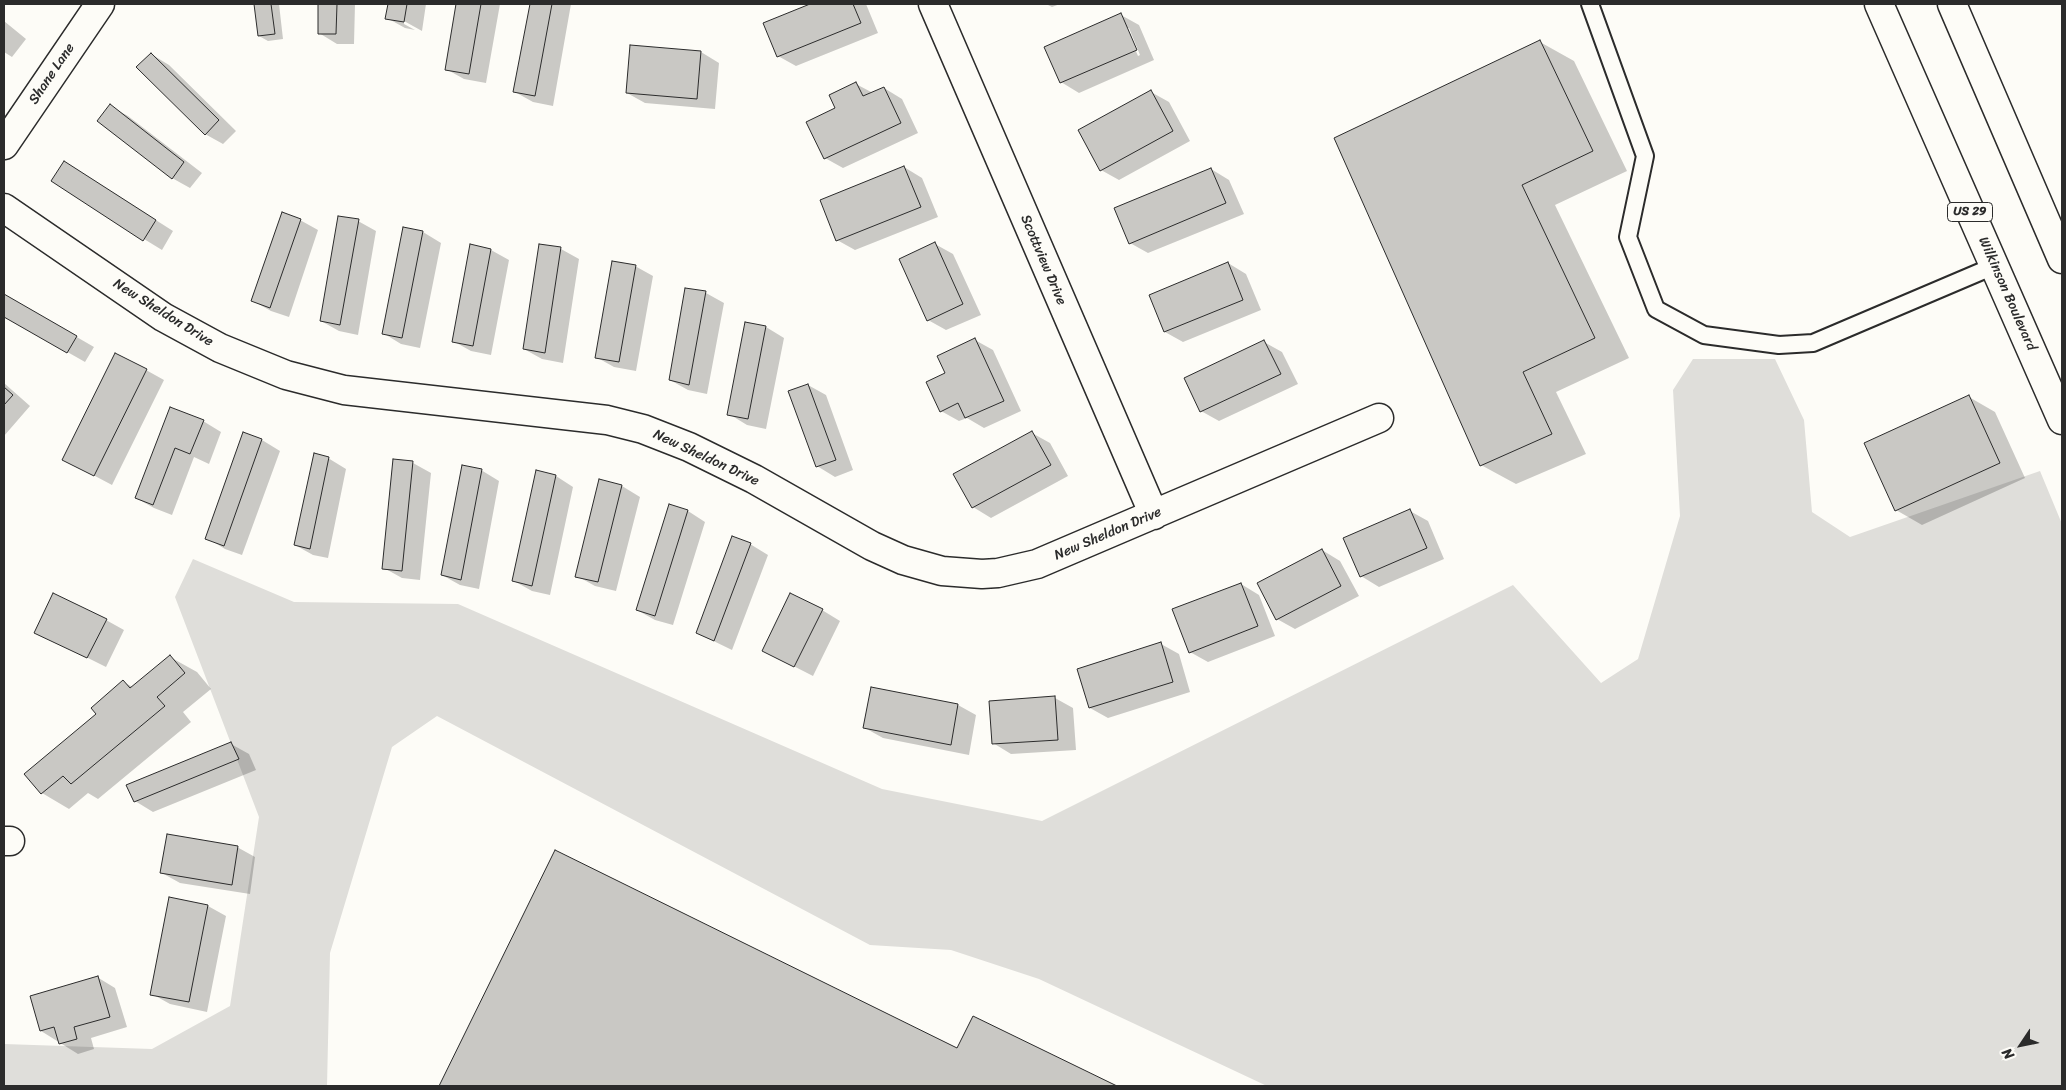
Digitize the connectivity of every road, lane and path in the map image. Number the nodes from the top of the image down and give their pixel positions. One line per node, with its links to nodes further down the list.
1 (100, 4): 6 (street, Shane Lane)
2 (933, 4): 12 (street, Scottview Drive)
3 (1590, 4): 9 (lane)
4 (1879, 4): 9 (street, Wilkinson Boulevard / US 29)
5 (1952, 4): 8 (street)
6 (4, 145)
7 (4, 208): 12 (street, New Sheldon Drive)
8 (2062, 260)
9 (1994, 266): 11 (street, Wilkinson Boulevard / US 29)
10 (1379, 418): 12 (street, New Sheldon Drive)
11 (2062, 420)
12 (1154, 515)

